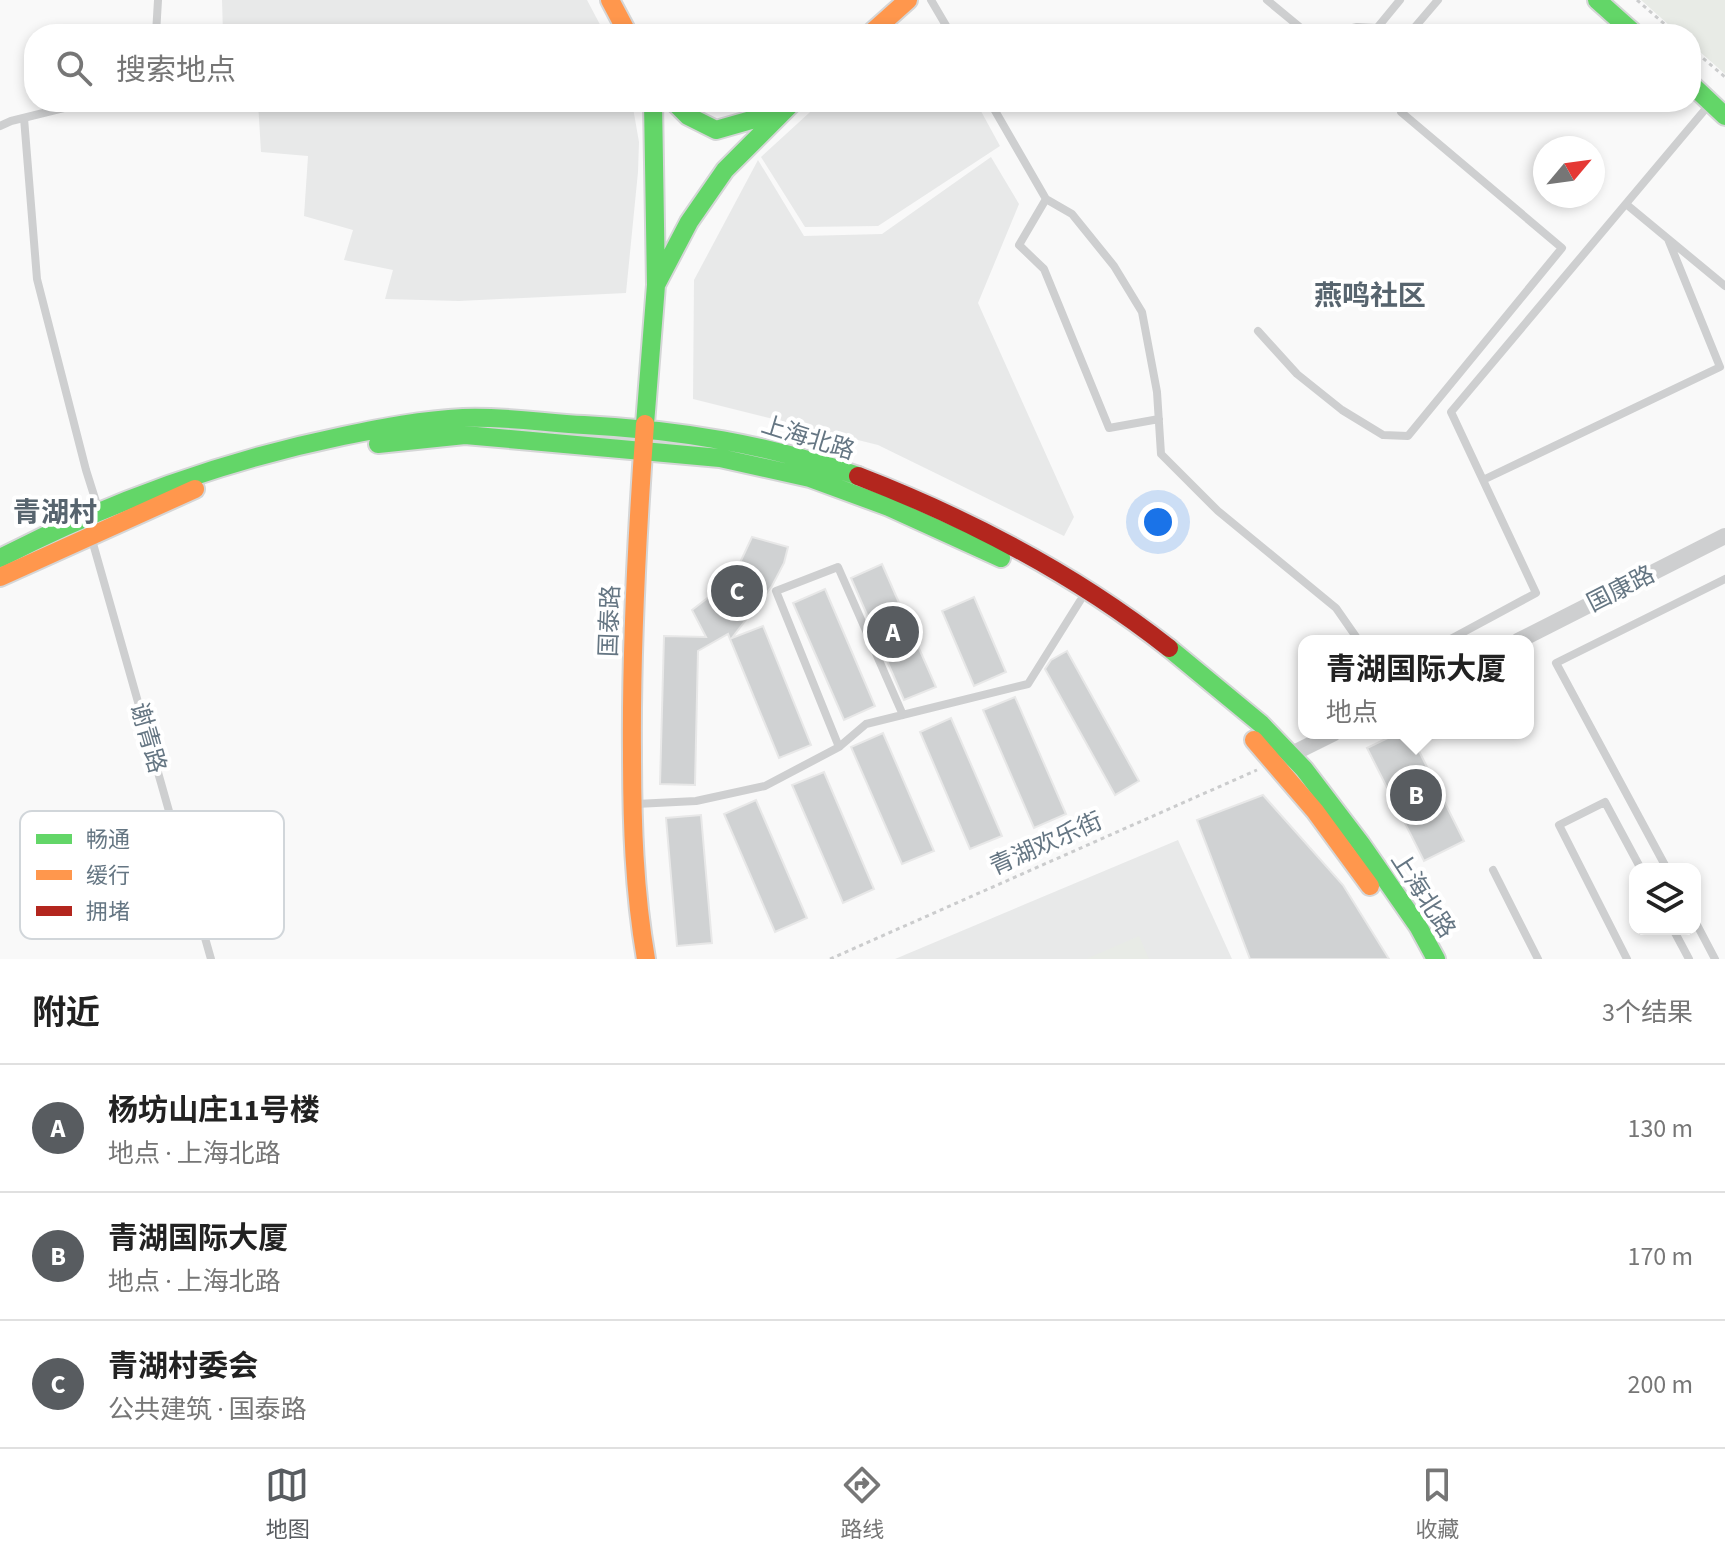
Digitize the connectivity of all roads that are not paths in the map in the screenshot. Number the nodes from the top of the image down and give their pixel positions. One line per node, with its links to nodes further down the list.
1 (158, 0): 9 (lane)
2 (610, 0): 10 (main road)
3 (908, 0): 11 (main road)
4 (931, 0): 12 (lane)
5 (1267, 0): 13 (lane)
6 (1400, 0): 14 (lane)
7 (1438, 0): 15 (lane)
8 (1597, 0): 16 (main road)
9 (157, 24)
10 (623, 24)
11 (881, 24)
12 (945, 24)
13 (1296, 24)
14 (1385, 24)
15 (1418, 24)
16 (1624, 24)
17 (1701, 94): 18 (main road)
18 (1711, 103): 26 (main road); 30 (lane)
19 (48, 112): 27 (lane)
20 (653, 112): 32 (main road, 国泰路)
21 (684, 112): 22 (main road, 国泰路)
22 (774, 112)
23 (782, 112): 32 (main road, 国泰路)
24 (996, 112): 29 (lane)
25 (1401, 112): 34 (lane)
26 (1725, 116)
27 (24, 118): 28 (lane); 39 (lane, 谢青路)
28 (0, 126)
29 (1046, 199): 35 (lane); 35 (lane)
30 (1626, 204): 31 (lane); 38 (lane)
31 (1668, 239): 33 (lane); 38 (lane)
32 (656, 285): 36 (main road, 国泰路)
33 (1725, 286)
34 (1258, 331)
35 (1159, 419): 46 (lane)
36 (645, 429): 37 (main road, 国泰路); 39 (main road, 上海北路); 52 (main road, 上海北路)
37 (643, 451): 40 (main road, 上海北路); 45 (main road, 上海北路); 53 (main road, 国泰路)
38 (1483, 480): 47 (lane)
39 (91, 514): 40 (lane, 谢青路); 42 (main road, 上海北路)
40 (90, 535): 43 (main road, 上海北路); 54 (lane, 谢青路)
41 (1725, 536): 48 (street, 国康路)
42 (0, 558)
43 (0, 577)
44 (1725, 579): 56 (lane)
45 (1080, 601): 49 (lane); 52 (main road, 上海北路)
46 (1355, 635)
47 (1458, 635)
48 (1530, 635)
49 (903, 715): 51 (lane); 51 (lane)
50 (1322, 739): 52 (street)
51 (839, 747): 53 (lane)
52 (1284, 758): 63 (main road, 上海北路); 64 (main road, 上海北路)
53 (632, 805): 62 (main road, 国泰路)
54 (169, 811)
55 (1638, 863): 66 (lane)
56 (1664, 863)
57 (1493, 870): 65 (lane)
58 (1701, 932): 68 (lane)
59 (1676, 935): 67 (lane)
60 (205, 939): 61 (lane, 谢青路)
61 (211, 959)
62 (646, 959)
63 (1419, 959)
64 (1436, 959)
65 (1538, 959)
66 (1627, 959)
67 (1689, 959)
68 (1715, 959)

